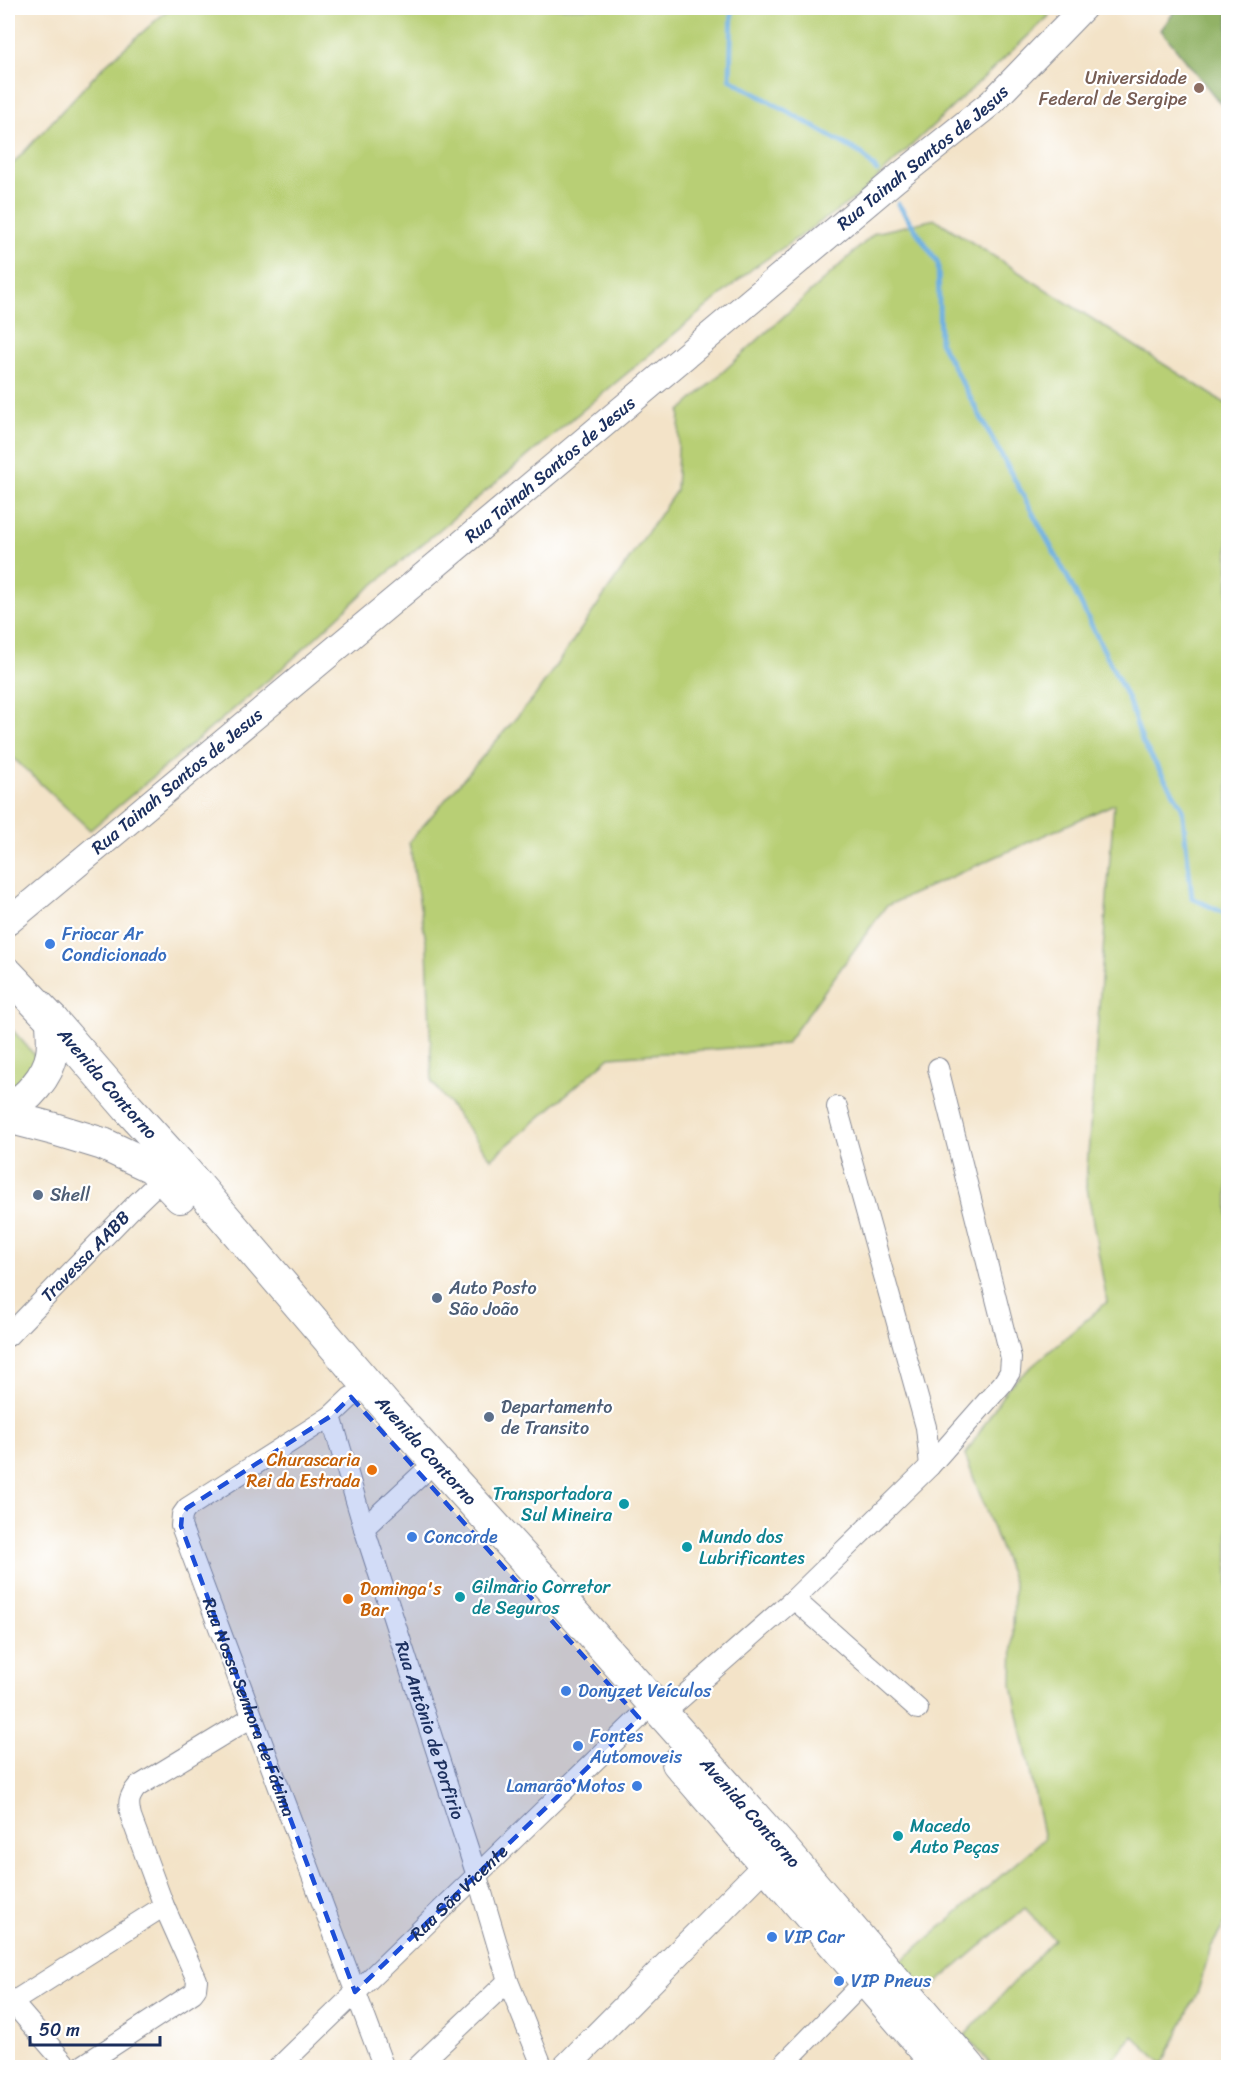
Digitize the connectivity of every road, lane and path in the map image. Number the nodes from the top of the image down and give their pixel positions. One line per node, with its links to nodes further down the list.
1 (1080, 8): 2 (street, Rua Tainah Santos de Jesus)
2 (8, 922)
3 (8, 974): 4 (main road, Avenida Contorno)
4 (52, 1020): 7 (main road); 17 (main road, Avenida Contorno)
5 (938, 1068): 12 (street, Rua São Vicente)
6 (837, 1107): 12 (street)
7 (8, 1109)
8 (8, 1117): 9 (main road)
9 (158, 1172): 10 (street, Travessa AABB); 11 (main road, Avenida Contorno)
10 (8, 1336)
11 (341, 1406): 13 (main road, Avenida Contorno); 14 (street, Rua Antônio de Porfirio); 18 (street, Rua Nossa Senhora de Fátima)
12 (930, 1466): 15 (street, Rua São Vicente)
13 (422, 1474): 14 (street); 17 (main road, Avenida Contorno)
14 (364, 1528): 20 (street, Rua Antônio de Porfirio)
15 (794, 1599): 16 (street); 17 (street, Rua São Vicente)
16 (918, 1709)
17 (651, 1716): 19 (main road, Avenida Contorno); 20 (street, Rua São Vicente); 35 (main road, Avenida Contorno)
18 (252, 1717): 21 (street); 24 (street, Rua Nossa Senhora de Fátima)
19 (766, 1865): 22 (main road, Avenida Contorno); 32 (street)
20 (477, 1876): 23 (street, Rua Antônio de Porfirio); 24 (street, Rua São Vicente)
21 (164, 1906): 25 (street); 27 (street)
22 (866, 1980): 33 (street); 34 (main road, Avenida Contorno)
23 (508, 1981): 30 (street); 31 (street, Rua Antônio de Porfirio)
24 (355, 1992): 28 (street, Rua São Vicente); 29 (street, Rua Nossa Senhora de Fátima)
25 (10, 2004): 26 (street)
26 (69, 2067)
27 (79, 2067)
28 (278, 2067)
29 (384, 2067)
30 (416, 2067)
31 (543, 2067)
32 (565, 2067)
33 (780, 2067)
34 (941, 2067)
35 (970, 2067)

